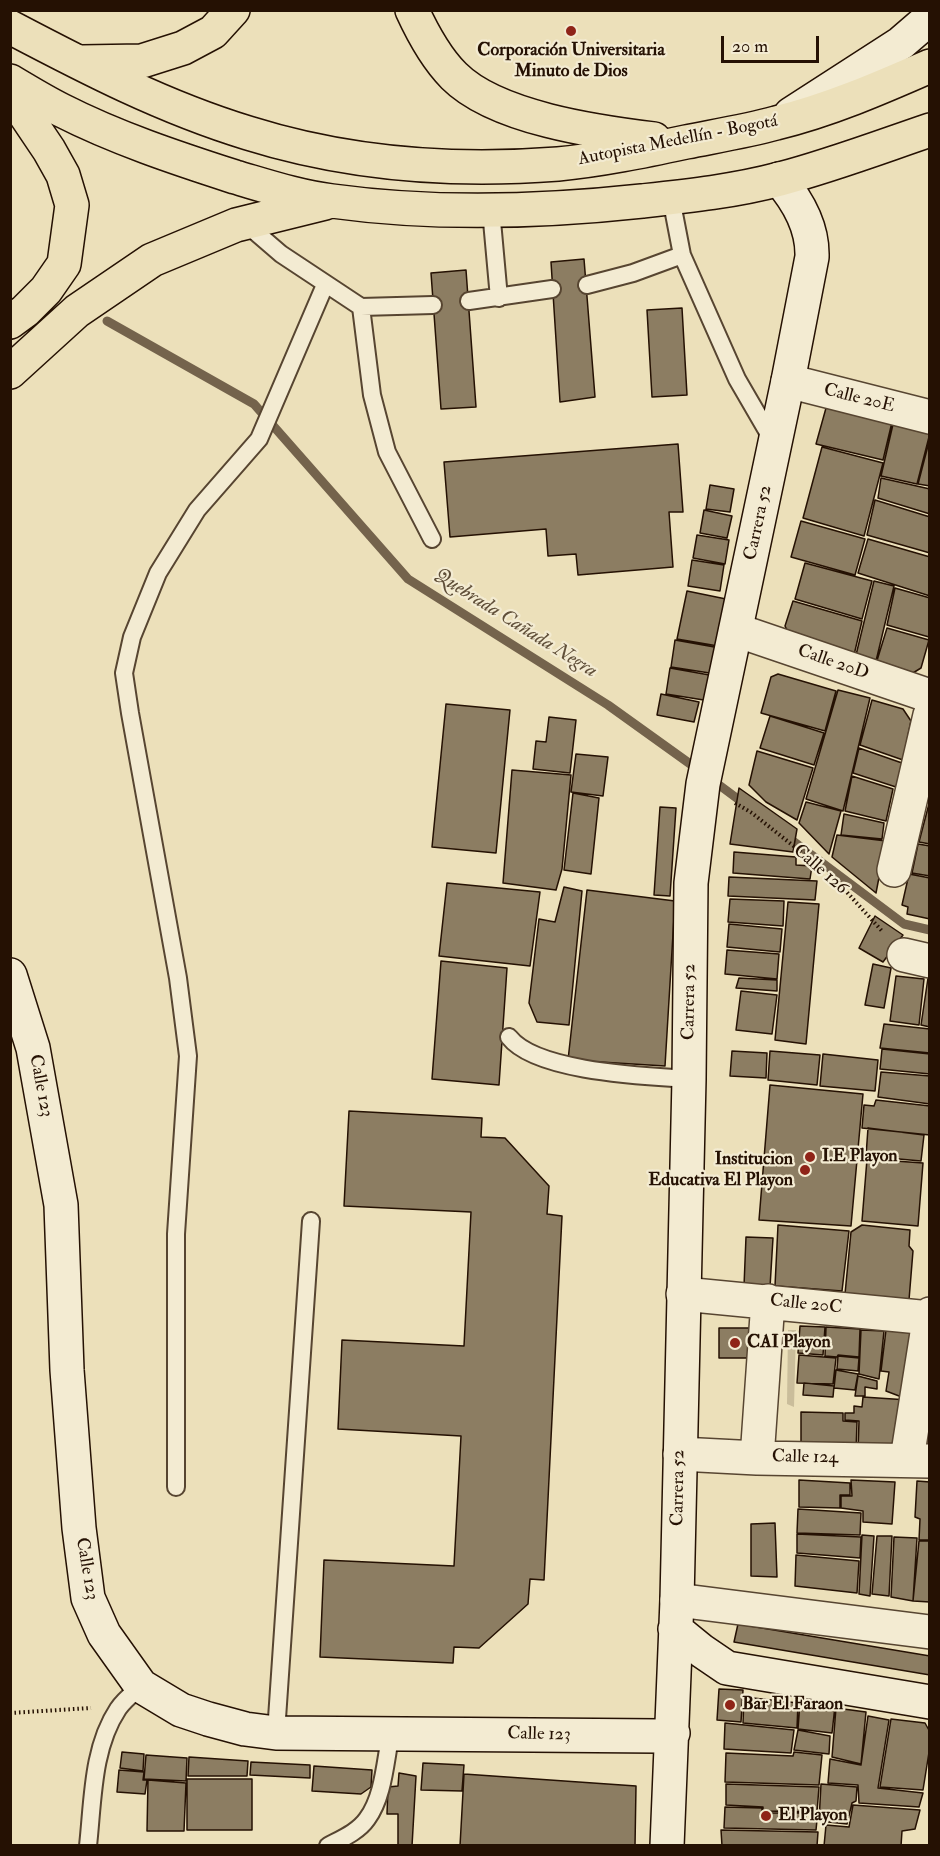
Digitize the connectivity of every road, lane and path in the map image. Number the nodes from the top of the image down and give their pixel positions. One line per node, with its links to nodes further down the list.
1 (233, 10): 5 (highway)
2 (412, 10): 11 (highway)
3 (930, 18): 9 (main road)
4 (10, 27): 5 (highway, Autopista Medellín - Bogotá)
5 (77, 62): 11 (highway, Autopista Medellín - Bogotá)
6 (930, 66): 9 (highway, Autopista Medellín - Bogotá)
7 (10, 81): 14 (highway)
8 (10, 92): 25 (highway)
9 (777, 123): 11 (highway, Autopista Medellín - Bogotá)
10 (930, 130): 12 (highway)
11 (683, 143)
12 (779, 179): 13 (highway); 27 (main road, Carrera 52)
13 (671, 198): 15 (highway); 17 (lane)
14 (330, 201): 15 (highway); 16 (highway)
15 (491, 210): 21 (lane)
16 (245, 223): 18 (lane); 26 (highway)
17 (682, 255): 19 (lane); 29 (lane)
18 (325, 285): 24 (lane); 47 (lane)
19 (587, 285)
20 (552, 289): 21 (lane)
21 (499, 298): 22 (lane)
22 (469, 302)
23 (433, 305): 24 (lane)
24 (361, 307): 30 (lane)
25 (10, 322)
26 (10, 372)
27 (788, 381): 28 (main road, Calle 20E); 29 (main road, Carrera 52)
28 (930, 417)
29 (775, 445): 31 (main road, Carrera 52)
30 (432, 540)
31 (736, 630): 32 (main road, Calle 20D); 34 (main road, Carrera 52)
32 (930, 696)
33 (930, 715): 35 (main road)
34 (706, 773): 36 (path, Calle 126); 39 (main road, Carrera 52)
35 (894, 870)
36 (917, 958)
37 (10, 975): 52 (main road, Calle 123)
38 (509, 1037): 39 (lane)
39 (689, 1079): 41 (main road, Carrera 52)
40 (311, 1221): 55 (lane)
41 (683, 1294): 42 (main road, Calle 20C); 44 (main road, Carrera 52)
42 (768, 1301): 43 (main road, Calle 20C); 45 (main road)
43 (929, 1316): 46 (main road)
44 (680, 1454): 45 (main road, Calle 124); 48 (main road, Carrera 52)
45 (757, 1458): 46 (main road, Calle 124)
46 (918, 1460)
47 (176, 1487)
48 (676, 1614): 49 (main road); 50 (main road); 51 (main road, Carrera 52)
49 (930, 1632)
50 (728, 1668): 51 (main road); 53 (main road)
51 (674, 1690): 57 (main road, Carrera 52)
52 (130, 1697): 54 (path); 55 (main road, Calle 123); 58 (lane)
53 (930, 1702)
54 (10, 1713)
55 (276, 1733): 56 (main road, Calle 123)
56 (391, 1733): 57 (main road, Calle 123); 59 (lane)
57 (673, 1733): 60 (main road, Carrera 52)
58 (88, 1845)
59 (328, 1845)
60 (667, 1845)

